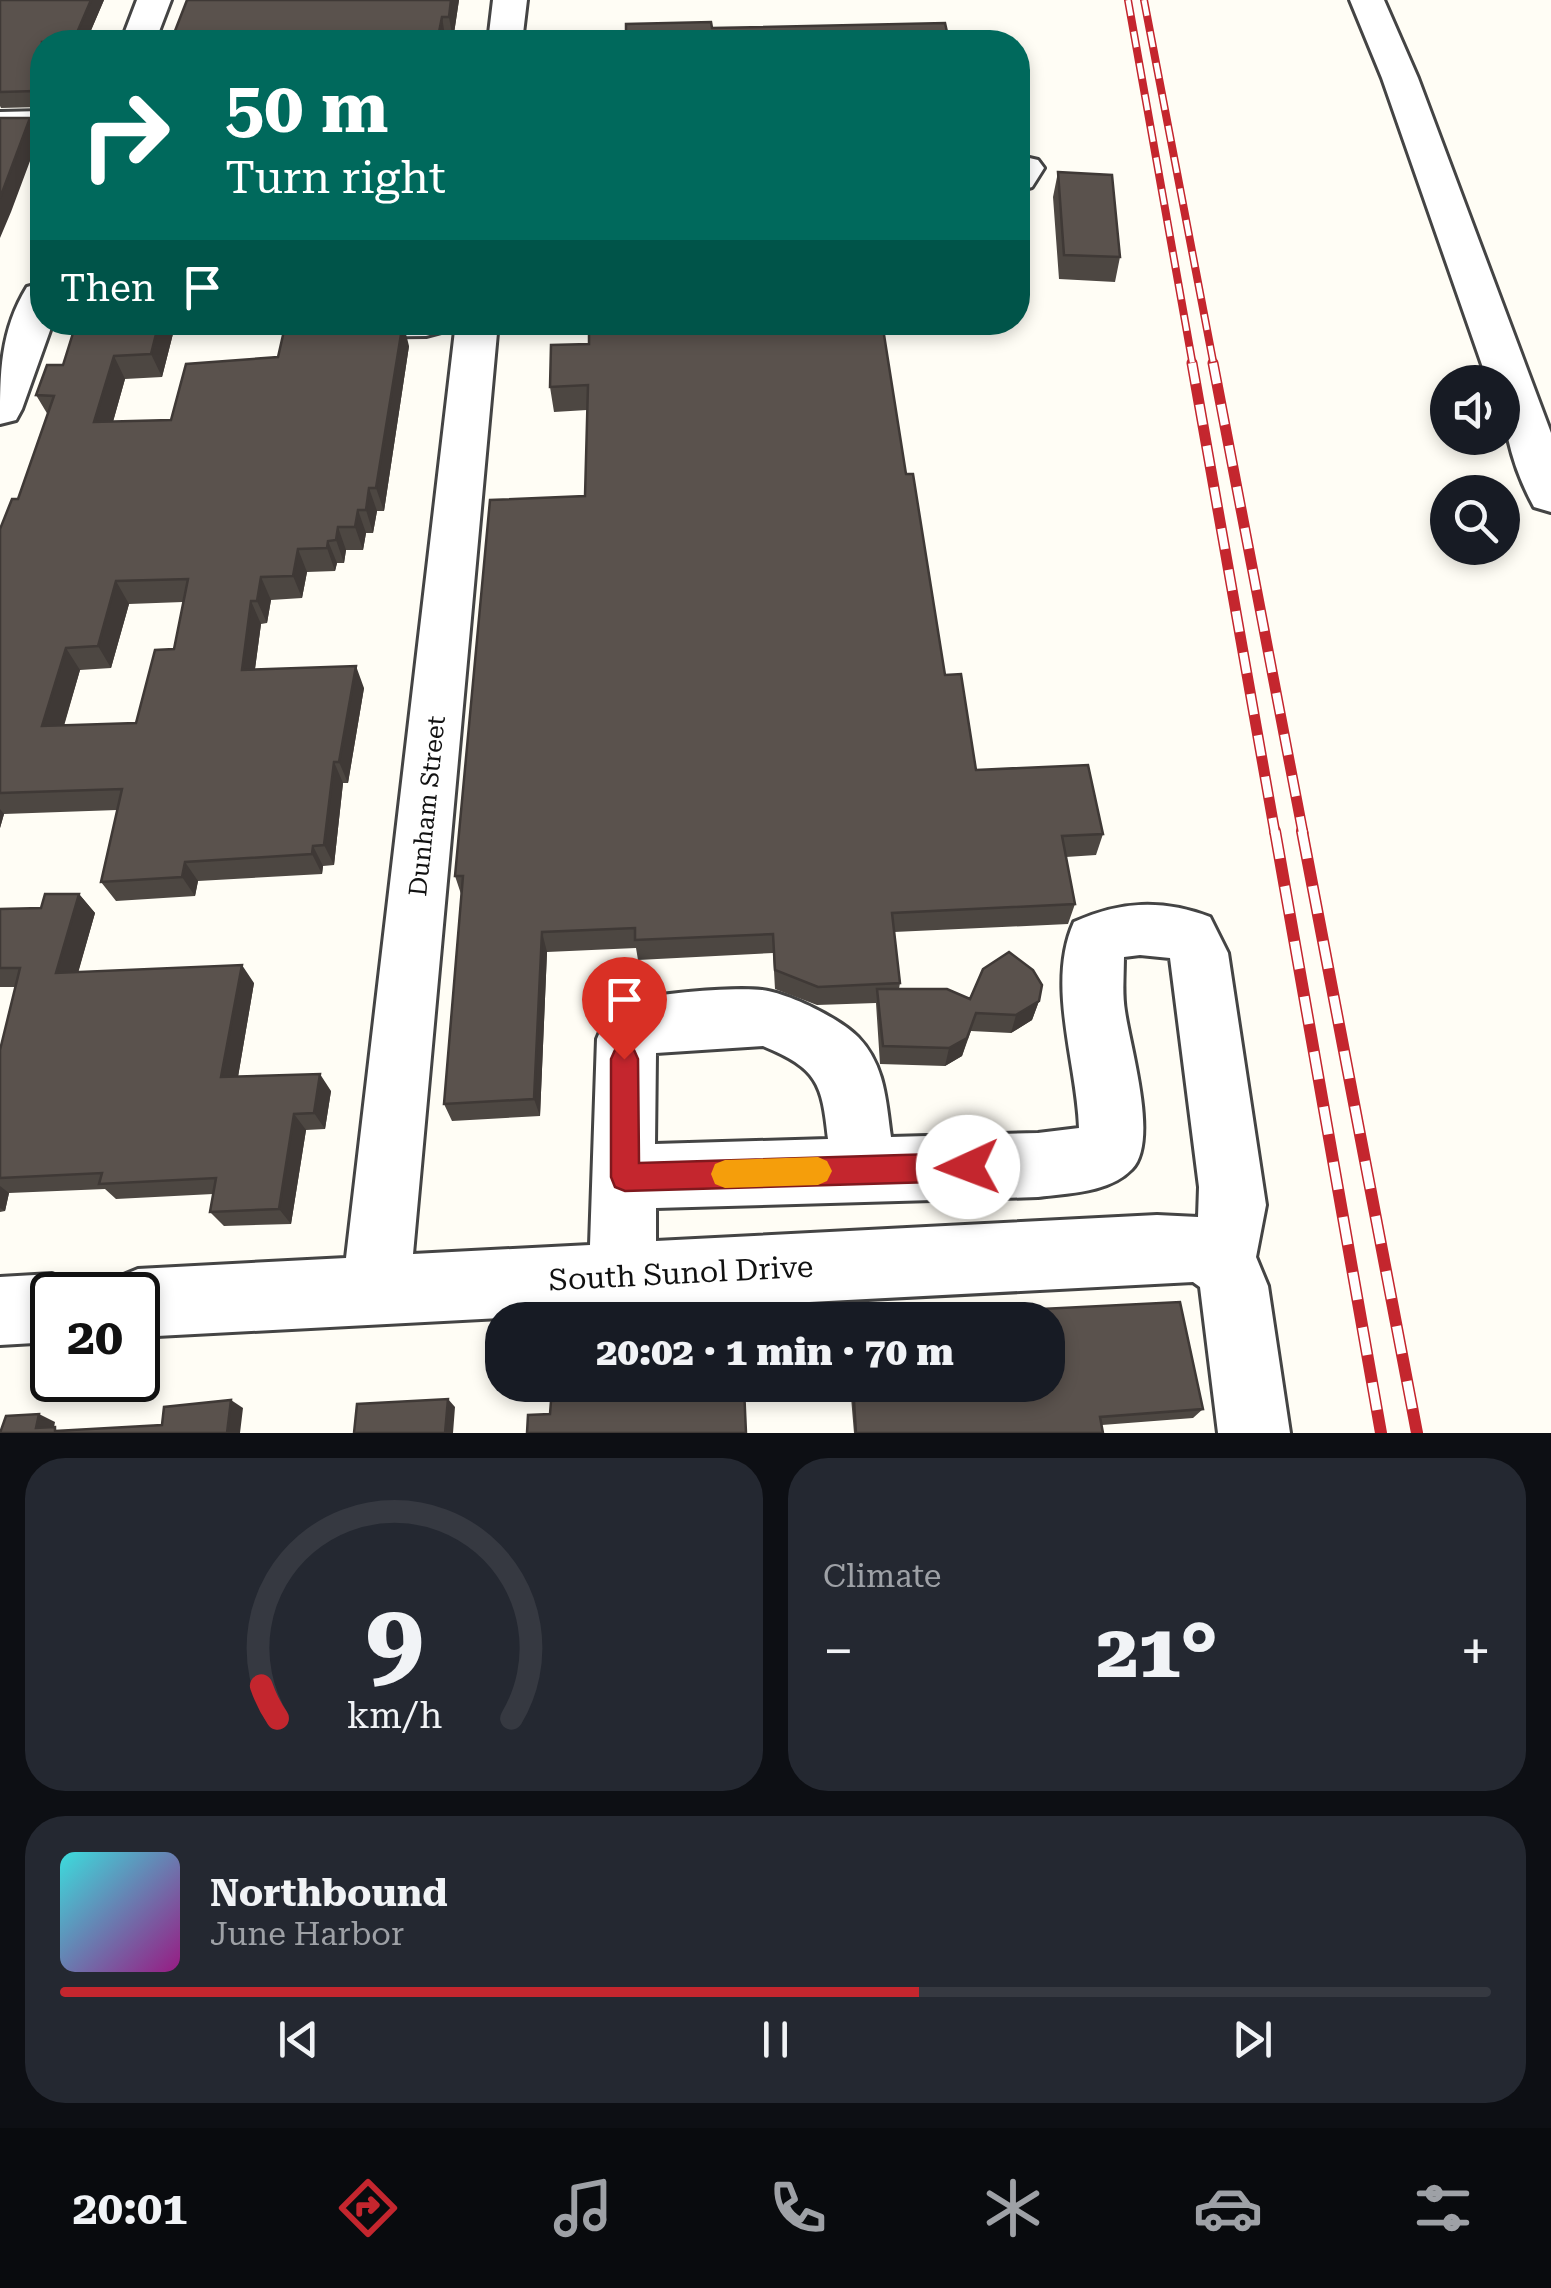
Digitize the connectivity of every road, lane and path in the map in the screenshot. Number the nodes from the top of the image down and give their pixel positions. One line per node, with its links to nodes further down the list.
1 (154, 0): 4 (street)
2 (510, 0): 5 (street)
3 (1367, 0): 11 (street)
4 (143, 30)
5 (507, 30)
6 (30, 122): 7 (street)
7 (0, 123)
8 (30, 329): 10 (street)
9 (476, 335): 16 (street, Dunham Street)
10 (0, 410)
11 (1551, 494)
12 (864, 1170): 13 (street); 13 (street); 14 (street)
13 (625, 1177): 15 (street)
14 (1222, 1259): 15 (street, South Sunol Drive); 20 (street)
15 (623, 1276): 16 (street, South Sunol Drive)
16 (376, 1289): 17 (street, South Sunol Drive)
17 (160, 1302)
18 (30, 1309): 19 (street)
19 (0, 1311)
20 (1254, 1433)

